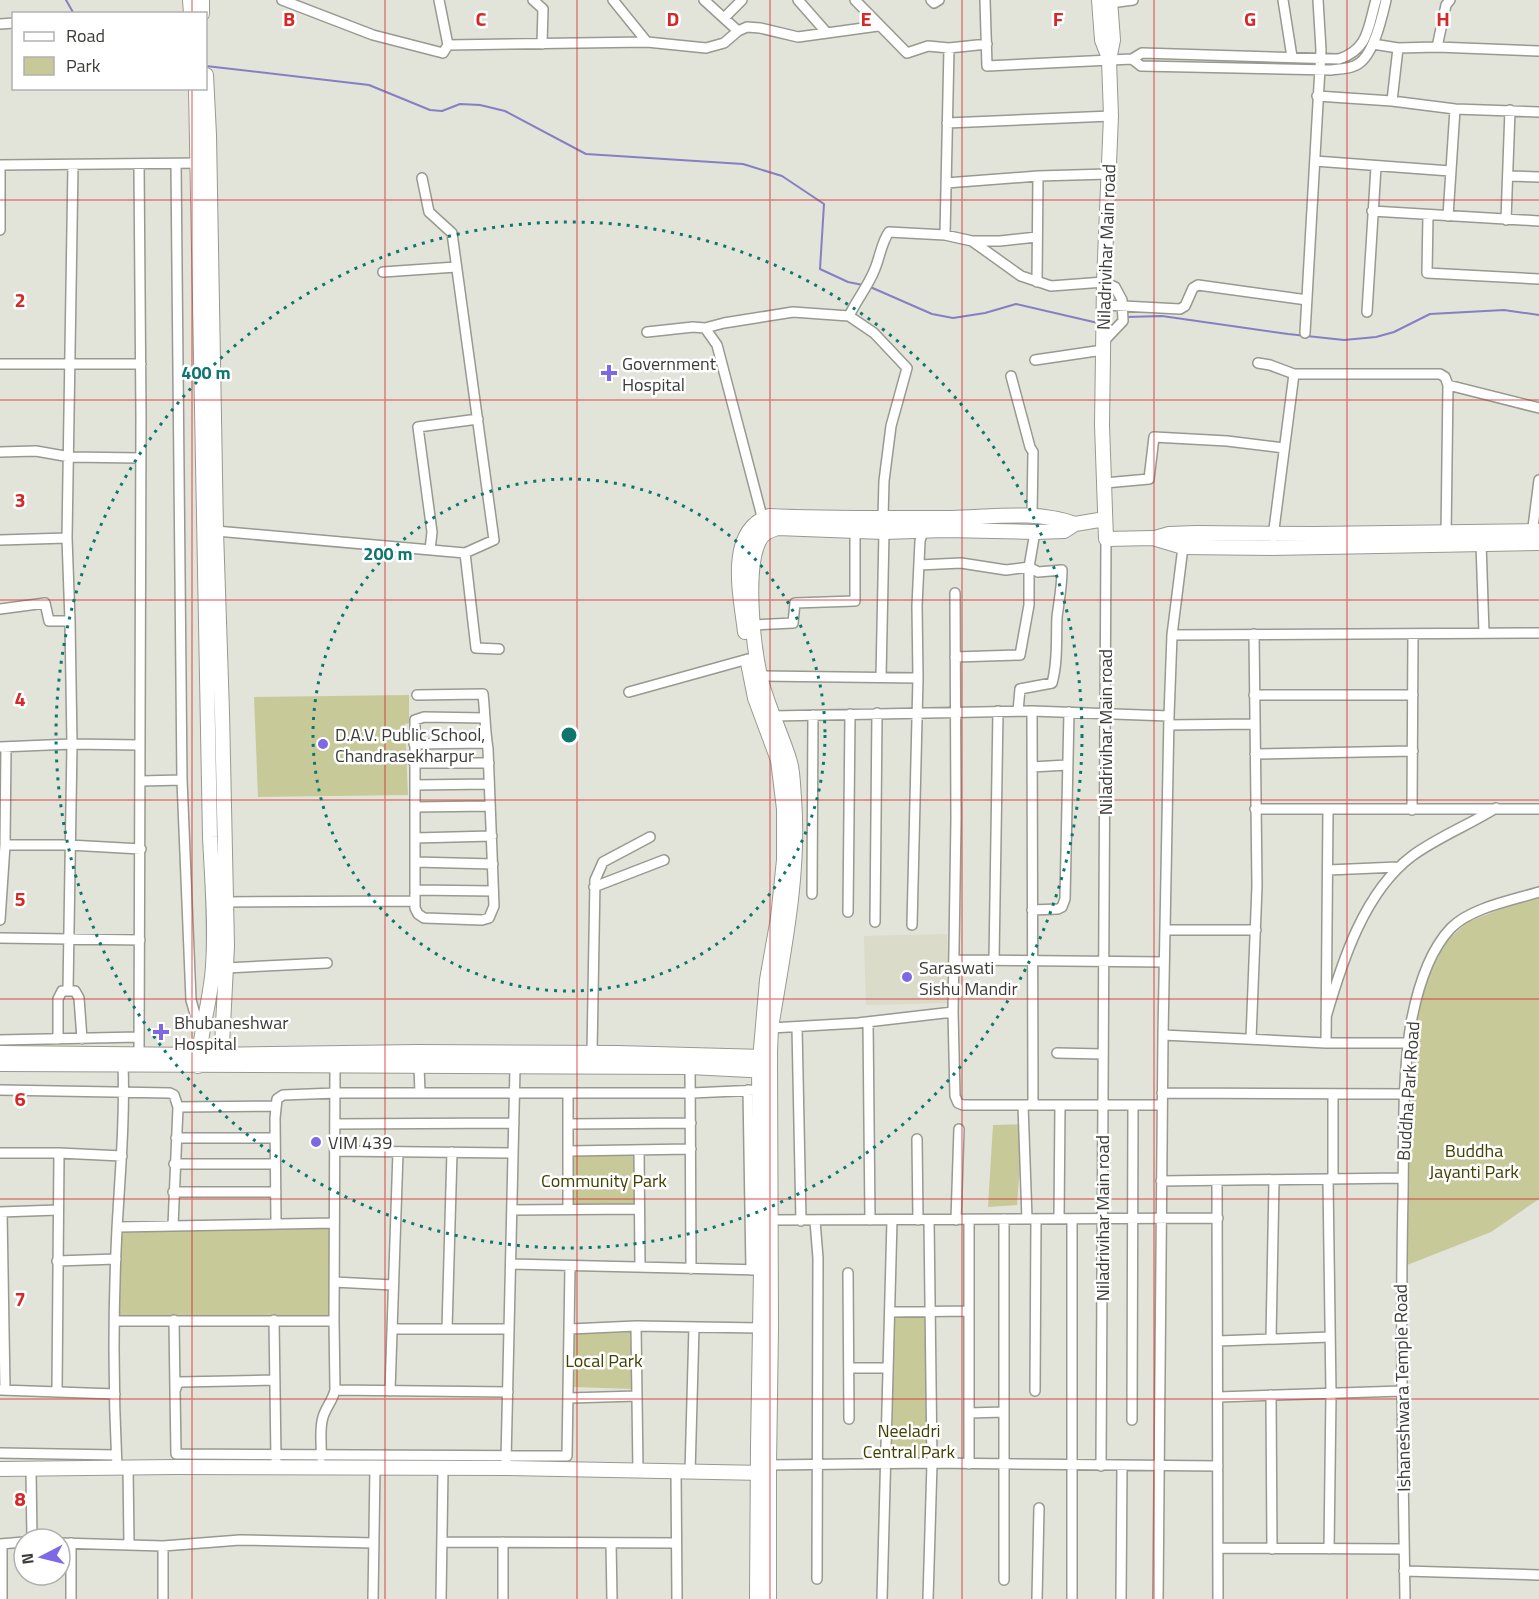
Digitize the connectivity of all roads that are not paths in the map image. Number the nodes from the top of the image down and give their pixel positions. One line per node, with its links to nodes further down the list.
1 (282, 0): 27 (street)
2 (439, 0): 27 (street)
3 (533, 0): 24 (street)
4 (613, 0): 23 (street)
5 (704, 0): 19 (street)
6 (742, 0): 19 (street)
7 (798, 0): 22 (street)
8 (855, 0): 20 (street)
9 (931, 0): 10 (street)
10 (939, 0)
11 (985, 0): 25 (street)
12 (1133, 0): 18 (street)
13 (1283, 0): 32 (street)
14 (1318, 0): 34 (street)
15 (1376, 0): 34 (street)
16 (1386, 0): 26 (street)
17 (1450, 0): 28 (street)
18 (1106, 1): 35 (street, Niladrivihar Main road)
19 (724, 18): 21 (street)
20 (878, 26): 22 (street); 29 (street)
21 (738, 31): 22 (street); 23 (street)
22 (827, 33)
23 (647, 42): 24 (street)
24 (542, 44): 27 (street)
25 (987, 44): 29 (street); 35 (street)
26 (1373, 44): 30 (street); 36 (street)
27 (448, 45)
28 (1437, 47): 30 (street); 31 (street)
29 (949, 48): 45 (street)
30 (1398, 48): 40 (street)
31 (1539, 51)
32 (1292, 57): 33 (street); 34 (street)
33 (1132, 59): 35 (street); 36 (street)
34 (1320, 59): 36 (street)
35 (1109, 60): 44 (street, Niladrivihar Main road)
36 (1319, 70): 39 (street)
37 (196, 90): 47 (street)
38 (205, 90): 47 (street)
39 (1317, 96): 40 (street); 46 (street)
40 (1392, 101): 41 (street)
41 (1455, 109): 42 (street); 53 (street)
42 (1510, 110): 43 (street); 56 (street)
43 (1539, 112)
44 (1111, 116): 45 (street); 54 (street, Niladrivihar Main road)
45 (947, 123): 59 (street)
46 (1315, 160): 52 (street); 74 (street)
47 (203, 163): 48 (street); 106 (street); 219 (street)
48 (176, 164): 51 (street); 166 (street)
49 (0, 165): 50 (street); 65 (street)
50 (73, 165): 51 (street); 87 (street)
51 (139, 165): 86 (street)
52 (1376, 166): 53 (street); 60 (street)
53 (1450, 171): 62 (street)
54 (1108, 174): 55 (street); 73 (street, Niladrivihar Main road)
55 (1038, 176): 59 (street); 67 (street)
56 (1508, 176): 57 (street); 63 (street)
57 (1539, 177)
58 (422, 178): 69 (street)
59 (946, 183): 66 (street)
60 (1372, 211): 61 (street); 77 (street)
61 (1428, 215): 62 (street); 71 (street)
62 (1448, 216): 63 (street)
63 (1506, 219): 64 (street)
64 (1539, 221)
65 (0, 230)
66 (945, 235): 68 (street); 78 (street)
67 (1037, 237): 68 (street); 72 (street)
68 (972, 241): 72 (street)
69 (456, 267): 70 (street); 92 (street)
70 (383, 272)
71 (1539, 279)
72 (1038, 282): 73 (street)
73 (1104, 282): 75 (street); 76 (street, Niladrivihar Main road)
74 (1307, 300): 75 (street); 81 (street)
75 (1123, 306): 76 (street); 82 (street)
76 (1104, 308): 82 (street, Niladrivihar Main road)
77 (1367, 312)
78 (849, 316): 79 (street); 104 (street)
79 (705, 328): 80 (street); 103 (street)
80 (647, 332)
81 (1305, 333)
82 (1103, 341): 83 (street); 98 (street, Niladrivihar Main road)
83 (1035, 360)
84 (1258, 363): 88 (street)
85 (0, 364): 87 (street)
86 (141, 364): 87 (street); 96 (street)
87 (70, 365): 95 (street)
88 (1294, 374): 90 (street); 93 (street)
89 (1011, 376): 100 (street)
90 (1448, 385): 91 (street); 112 (street)
91 (1539, 408)
92 (477, 419): 118 (street); 119 (street)
93 (1284, 448): 98 (street); 115 (street)
94 (0, 452): 95 (street)
95 (70, 458): 96 (street); 110 (street)
96 (140, 458): 158 (street)
97 (1539, 480): 99 (street)
98 (1105, 483): 101 (street, Niladrivihar Main road)
99 (1537, 507): 109 (street)
100 (1032, 516): 102 (street); 104 (street)
101 (1105, 519): 102 (street); 113 (street, Niladrivihar Main road)
102 (1075, 524): 108 (street)
103 (764, 525): 104 (street); 105 (street); 125 (street); 133 (street)
104 (884, 525): 105 (street); 107 (street); 135 (street)
105 (855, 529): 125 (street)
106 (216, 531): 118 (street); 195 (street)
107 (923, 531): 108 (street); 120 (street)
108 (1035, 532): 121 (street)
109 (1535, 537): 112 (street); 116 (street)
110 (68, 538): 114 (street); 124 (street)
111 (1153, 538): 113 (street); 115 (street); 117 (street)
112 (1446, 538): 115 (street); 116 (street)
113 (1107, 539): 149 (street, Niladrivihar Main road)
114 (0, 540)
115 (1272, 541): 117 (street)
116 (1481, 543): 126 (street)
117 (1183, 547): 130 (street)
118 (430, 550): 119 (street)
119 (465, 553): 131 (street)
120 (919, 565): 121 (street); 136 (street)
121 (1029, 567): 132 (street); 143 (street)
122 (955, 593): 132 (street)
123 (0, 609): 124 (street)
124 (70, 621): 156 (street)
125 (752, 625): 134 (street)
126 (1484, 633): 127 (street); 129 (street)
127 (1539, 633)
128 (1254, 634): 129 (street); 130 (street); 139 (street)
129 (1413, 634): 140 (street)
130 (1172, 635): 153 (street)
131 (500, 649)
132 (955, 657): 141 (street)
133 (748, 659): 137 (street); 237 (street)
134 (760, 676): 135 (street); 151 (street)
135 (880, 677): 136 (street)
136 (918, 678): 145 (street)
137 (629, 692)
138 (417, 694): 152 (street)
139 (1254, 694): 140 (street); 154 (street)
140 (1413, 695): 160 (street)
141 (955, 711): 142 (street); 145 (street); 206 (street)
142 (998, 711): 143 (street); 207 (street)
143 (1018, 711): 144 (street)
144 (1032, 711): 146 (street); 165 (street)
145 (916, 712): 147 (street); 200 (street)
146 (1069, 712): 149 (street); 164 (street)
147 (877, 713): 148 (street); 199 (street)
148 (850, 714): 150 (street); 197 (street)
149 (1105, 714): 153 (street); 209 (street, Niladrivihar Main road)
150 (813, 715): 151 (street); 193 (street)
151 (773, 716): 218 (street)
152 (485, 718): 155 (street); 157 (street)
153 (1169, 721): 154 (street); 201 (street)
154 (1254, 724): 161 (street)
155 (487, 743): 157 (street); 162 (street)
156 (72, 744): 158 (street); 159 (street); 180 (street)
157 (414, 744): 163 (street)
158 (139, 745): 167 (street)
159 (3, 747): 181 (street)
160 (1413, 751): 161 (street); 176 (street)
161 (1255, 754): 173 (street)
162 (489, 762): 163 (street); 168 (street)
163 (414, 763): 169 (street)
164 (1068, 765): 165 (street); 196 (street)
165 (1032, 767): 196 (street)
166 (182, 780): 167 (street); 219 (street)
167 (141, 781): 182 (street)
168 (489, 784): 169 (street); 170 (street)
169 (415, 785): 171 (street)
170 (490, 806): 171 (street); 177 (street)
171 (415, 807): 179 (street)
172 (1496, 808): 174 (street); 176 (street); 186 (street)
173 (1255, 809): 175 (street); 202 (street)
174 (1539, 809)
175 (1328, 810): 176 (street); 187 (street)
176 (1413, 810)
177 (492, 836): 179 (street); 185 (street)
178 (650, 837): 189 (street)
179 (415, 838): 184 (street)
180 (69, 844): 181 (street); 182 (street); 204 (street)
181 (5, 845): 188 (street)
182 (141, 849): 205 (street)
183 (664, 860): 189 (street)
184 (415, 862): 185 (street); 190 (street)
185 (493, 864): 191 (street)
186 (1398, 867): 187 (street); 215 (street)
187 (1328, 870): 215 (street)
188 (1, 878): 198 (street)
189 (594, 886): 229 (street)
190 (415, 890): 191 (street); 194 (street)
191 (493, 891): 194 (street)
192 (1539, 892): 227 (street, Buddha Park Road)
193 (812, 894)
194 (415, 901): 195 (street)
195 (226, 902): 212 (street)
196 (1032, 910): 208 (street)
197 (848, 912)
198 (0, 920)
199 (875, 922)
200 (912, 925)
201 (1165, 930): 202 (street); 210 (street)
202 (1256, 930): 224 (street)
203 (0, 938): 204 (street)
204 (69, 939): 205 (street); 213 (street)
205 (140, 940): 221 (street)
206 (954, 960): 207 (street); 214 (street)
207 (994, 960): 208 (street)
208 (1032, 960): 209 (street); 254 (street)
209 (1103, 961): 210 (street); 232 (street, Niladrivihar Main road)
210 (1164, 962): 220 (street)
211 (327, 963): 212 (street)
212 (226, 968): 234 (street)
213 (68, 990): 222 (street); 223 (street)
214 (953, 1012): 216 (street); 254 (street)
215 (1326, 1017): 226 (street)
216 (868, 1022): 217 (street); 302 (street)
217 (797, 1027): 218 (street); 308 (street)
218 (771, 1028): 237 (street)
219 (203, 1029): 233 (street)
220 (1162, 1035): 224 (street); 251 (street)
221 (138, 1037): 223 (street); 231 (street)
222 (57, 1039): 223 (street); 225 (street)
223 (82, 1039)
224 (1251, 1039): 226 (street)
225 (0, 1040)
226 (1326, 1043): 227 (street)
227 (1409, 1043): 253 (street, Buddha Park Road)
228 (0, 1053): 231 (street)
229 (592, 1053): 235 (street); 237 (street)
230 (1057, 1053): 232 (street)
231 (139, 1054): 233 (street)
232 (1102, 1054): 255 (street, Niladrivihar Main road)
233 (198, 1060): 234 (street); 236 (street)
234 (221, 1060): 235 (street); 239 (street)
235 (362, 1060): 239 (street); 240 (street)
236 (123, 1064): 238 (street); 245 (street)
237 (764, 1064): 241 (street); 244 (street); 301 (street)
238 (0, 1065)
239 (335, 1066): 246 (street)
240 (419, 1067): 242 (street); 247 (street)
241 (690, 1067): 242 (street); 250 (street)
242 (515, 1068): 248 (street)
243 (0, 1090): 245 (street)
244 (753, 1090): 250 (street); 314 (street); 321 (street)
245 (124, 1091): 260 (street); 278 (street)
246 (336, 1093): 247 (street); 258 (street); 263 (street)
247 (420, 1093): 248 (street)
248 (515, 1093): 249 (street); 261 (street)
249 (568, 1093): 250 (street); 264 (street)
250 (692, 1093): 262 (street)
251 (1162, 1093): 252 (street); 257 (street)
252 (1333, 1094): 253 (street); 282 (street)
253 (1405, 1094): 281 (street, Buddha Park Road)
254 (1028, 1105): 259 (street); 295 (street)
255 (1102, 1105): 256 (street); 259 (street); 298 (street, Niladrivihar Main road)
256 (1133, 1105): 257 (street); 299 (street)
257 (1162, 1105): 283 (street)
258 (276, 1106): 260 (street); 267 (street)
259 (1060, 1106): 296 (street)
260 (178, 1107): 266 (street)
261 (514, 1123): 263 (street); 277 (street)
262 (691, 1123): 264 (street); 269 (street)
263 (335, 1124): 270 (street)
264 (568, 1124): 272 (street)
265 (959, 1129): 306 (street)
266 (176, 1138): 267 (street); 279 (street)
267 (275, 1138): 280 (street)
268 (917, 1139): 304 (street)
269 (691, 1149): 271 (street); 320 (street)
270 (335, 1150): 274 (street); 311 (street)
271 (639, 1150): 272 (street); 289 (street)
272 (568, 1151): 288 (street)
273 (0, 1152): 276 (street)
274 (398, 1152): 275 (street); 324 (street)
275 (452, 1152): 277 (street); 336 (street)
276 (58, 1153): 278 (street); 290 (street)
277 (513, 1153): 291 (street)
278 (122, 1156): 313 (street)
279 (174, 1164): 280 (street); 286 (street)
280 (275, 1164): 287 (street)
281 (1403, 1178): 282 (street); 350 (street, Ishaneshwara Temple Road)
282 (1331, 1180): 284 (street); 339 (street)
283 (1161, 1181): 285 (street); 300 (street)
284 (1274, 1181): 285 (street); 340 (street)
285 (1217, 1182): 293 (street)
286 (173, 1192): 287 (street); 312 (street)
287 (276, 1192): 310 (street)
288 (568, 1209): 289 (street); 291 (street)
289 (639, 1209): 319 (street)
290 (58, 1210): 292 (street); 316 (street)
291 (512, 1210): 317 (street)
292 (1, 1212): 345 (street)
293 (1218, 1218): 300 (street); 341 (street)
294 (1004, 1219): 295 (street); 307 (street); 359 (street)
295 (1031, 1219): 296 (street); 349 (street)
296 (1059, 1219): 297 (street)
297 (1072, 1219): 298 (street); 373 (street)
298 (1101, 1219): 299 (street); 374 (street, Niladrivihar Main road)
299 (1132, 1219): 300 (street); 362 (street)
300 (1161, 1219): 376 (street)
301 (771, 1220): 308 (street); 314 (street)
302 (870, 1220): 303 (street); 309 (street)
303 (892, 1220): 304 (street); 325 (street)
304 (918, 1220): 305 (street)
305 (929, 1220): 306 (street); 326 (street)
306 (956, 1220): 307 (street)
307 (969, 1220): 327 (street)
308 (801, 1221): 309 (street)
309 (815, 1221): 369 (street)
310 (276, 1223): 311 (street); 312 (street)
311 (334, 1223): 323 (street)
312 (173, 1226): 313 (street)
313 (117, 1227): 315 (street)
314 (766, 1247): 321 (street); 384 (street)
315 (116, 1259): 316 (street); 330 (street)
316 (57, 1261): 351 (street)
317 (511, 1264): 318 (street); 337 (street)
318 (570, 1267): 319 (street); 338 (street)
319 (640, 1267): 320 (street)
320 (692, 1269): 321 (street)
321 (756, 1270): 334 (street)
322 (848, 1273): 342 (street)
323 (334, 1282): 324 (street); 331 (street)
324 (393, 1286): 335 (street)
325 (890, 1311): 326 (street); 343 (street)
326 (930, 1311): 327 (street); 368 (street)
327 (969, 1311): 360 (street)
328 (174, 1320): 329 (street); 330 (street); 346 (street)
329 (274, 1320): 331 (street); 344 (street)
330 (115, 1321): 353 (street)
331 (334, 1321): 347 (street)
332 (636, 1326): 333 (street); 338 (street); 356 (street)
333 (694, 1327): 334 (street); 386 (street)
334 (760, 1328): 384 (street)
335 (392, 1329): 336 (street); 348 (street)
336 (447, 1329): 337 (street)
337 (510, 1329): 352 (street)
338 (570, 1329): 358 (street)
339 (1330, 1337): 340 (street); 354 (street)
340 (1271, 1339): 341 (street)
341 (1218, 1341): 357 (street)
342 (849, 1368): 343 (street); 361 (street)
343 (888, 1368): 370 (street)
344 (275, 1380): 346 (street); 364 (street)
345 (3, 1390): 351 (street)
346 (175, 1390): 364 (street)
347 (335, 1390): 348 (street); 365 (street)
348 (390, 1391): 352 (street)
349 (1035, 1391)
350 (1402, 1391): 354 (street); 401 (street, Ishaneshwara Temple Road)
351 (57, 1392): 353 (street)
352 (508, 1392): 366 (street)
353 (116, 1394): 367 (street)
354 (1331, 1394): 355 (street); 400 (street)
355 (1271, 1395): 357 (street); 399 (street)
356 (637, 1396): 358 (street); 385 (street)
357 (1218, 1397): 377 (street)
358 (569, 1398): 366 (street)
359 (1004, 1412): 360 (street); 372 (street)
360 (969, 1413): 371 (street)
361 (849, 1419)
362 (1132, 1420)
363 (0, 1453): 367 (street)
364 (276, 1453): 365 (street); 378 (street)
365 (321, 1453): 366 (street); 379 (street)
366 (506, 1462): 382 (street); 385 (street)
367 (120, 1463): 378 (street); 383 (street); 396 (street)
368 (932, 1463): 370 (street); 371 (street); 416 (street)
369 (817, 1464): 370 (street); 384 (street); 404 (street)
370 (886, 1464): 415 (street)
371 (969, 1464): 372 (street)
372 (1004, 1465): 373 (street); 405 (street)
373 (1073, 1465): 374 (street); 418 (street)
374 (1101, 1466): 375 (street)
375 (1122, 1466): 376 (street); 419 (street)
376 (1159, 1466): 377 (street); 420 (street)
377 (1218, 1466): 398 (street)
378 (276, 1468): 379 (street)
379 (320, 1468): 381 (street)
380 (0, 1469): 383 (street)
381 (375, 1469): 382 (street); 392 (street)
382 (443, 1469): 389 (street)
383 (30, 1470): 388 (street)
384 (765, 1470): 386 (street); 413 (street); 414 (street)
385 (638, 1471): 386 (street)
386 (683, 1473): 395 (street)
387 (1039, 1508): 417 (street)
388 (32, 1527)
389 (442, 1542): 390 (street); 409 (street)
390 (503, 1542): 393 (street); 410 (street)
391 (72, 1543): 396 (street)
392 (374, 1543): 397 (street); 408 (street)
393 (611, 1543): 395 (street); 411 (street)
394 (1, 1544): 406 (street)
395 (676, 1544): 412 (street)
396 (129, 1545): 397 (street)
397 (163, 1546): 407 (street)
398 (1218, 1548): 399 (street); 421 (street)
399 (1272, 1549): 400 (street)
400 (1329, 1549): 401 (street)
401 (1404, 1549): 402 (street, Ishaneshwara Temple Road)
402 (1404, 1571): 403 (street); 422 (street, Ishaneshwara Temple Road)
403 (1539, 1575)
404 (817, 1580)
405 (1004, 1580)
406 (2, 1599)
407 (163, 1599)
408 (373, 1599)
409 (441, 1599)
410 (503, 1599)
411 (612, 1599)
412 (677, 1599)
413 (757, 1599)
414 (769, 1599)
415 (882, 1599)
416 (928, 1599)
417 (1037, 1599)
418 (1072, 1599)
419 (1121, 1599)
420 (1158, 1599)
421 (1218, 1599)
422 (1405, 1599)

